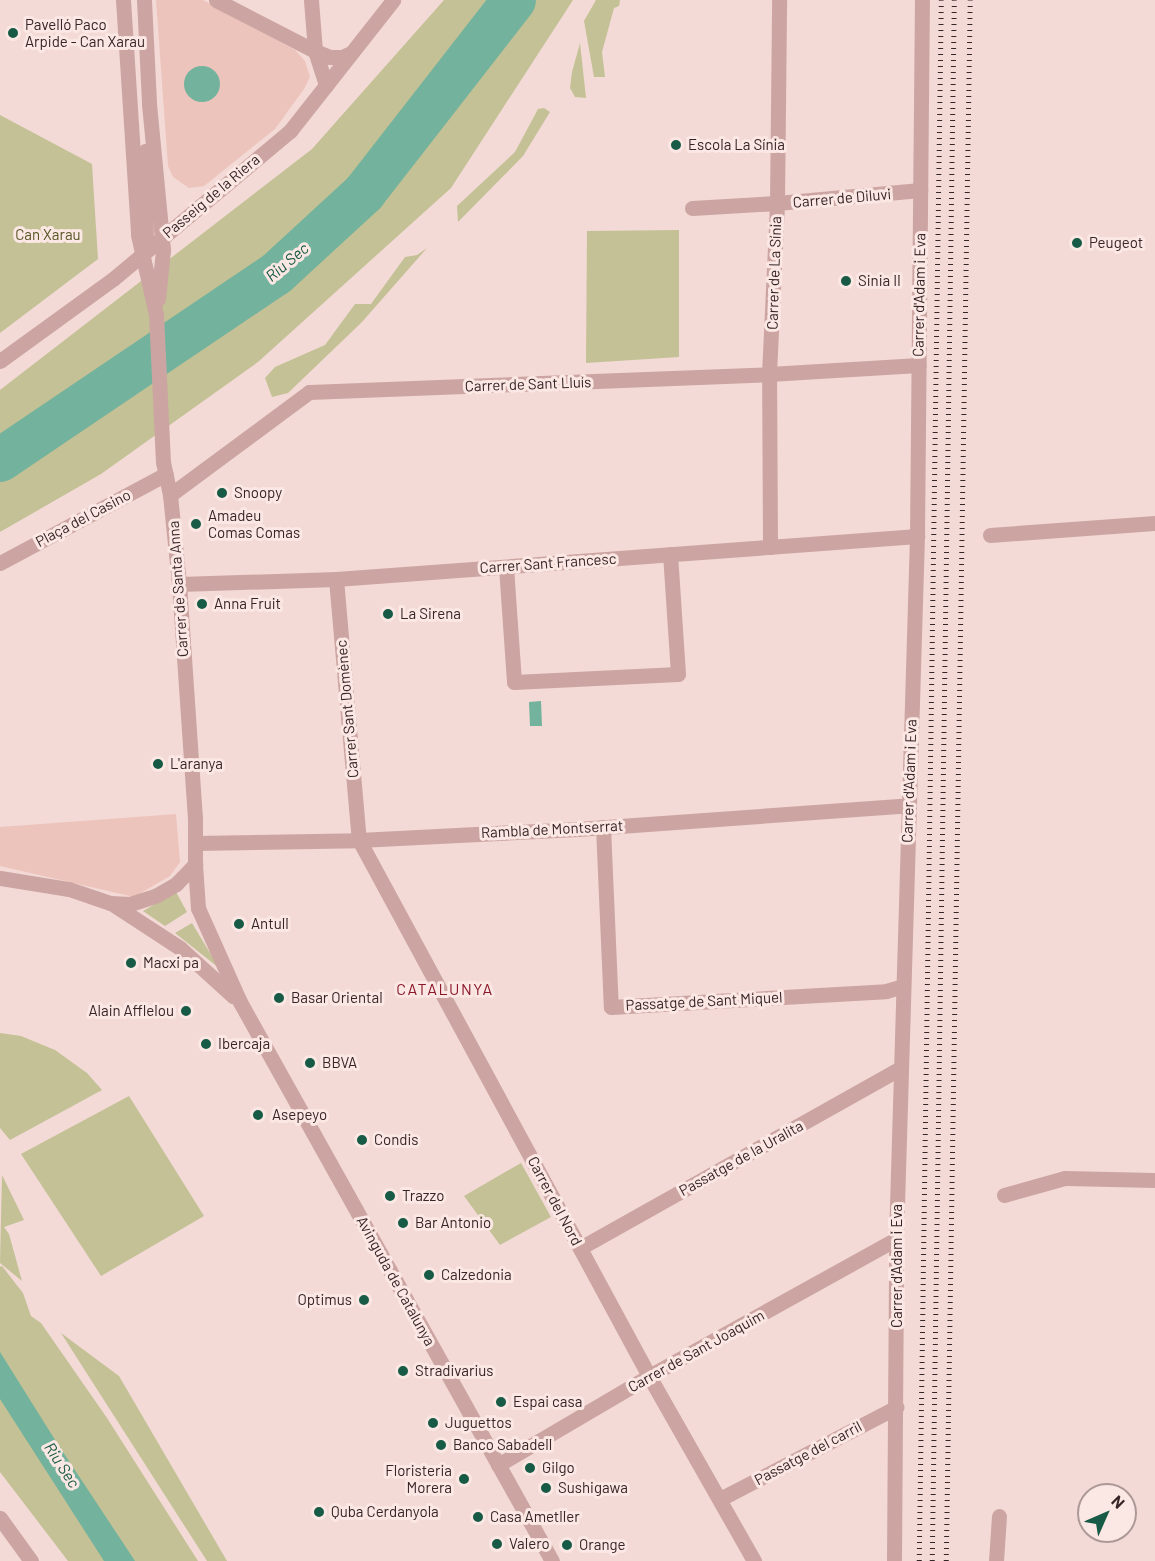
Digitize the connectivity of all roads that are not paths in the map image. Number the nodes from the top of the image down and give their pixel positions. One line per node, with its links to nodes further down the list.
1 (123, 0): 17 (street, Carrer de Santa Anna)
2 (134, 0): 12 (street, Carrer de Santa Anna)
3 (144, 0): 12 (street, Carrer de Santa Anna)
4 (216, 0): 9 (street)
5 (311, 0): 9 (street)
6 (393, 0): 10 (street, Passeig de la Riera)
7 (779, 0): 14 (street, Carrer de La Sínia)
8 (922, 0): 13 (street, Carrer d'Adam i Eva)
9 (315, 51): 10 (street); 11 (street)
10 (351, 53): 11 (street, Passeig de la Riera)
11 (326, 85): 16 (street, Passeig de la Riera)
12 (149, 104): 16 (street, Carrer de Santa Anna); 17 (street, Carrer de Santa Anna)
13 (920, 190): 14 (street, Carrer de Diluvi); 20 (street, Carrer d'Adam i Eva)
14 (777, 203): 15 (street, Carrer de Diluvi); 21 (street, Carrer de La Sínia)
15 (692, 207)
16 (162, 237): 17 (street, Passeig de la Riera); 18 (street, Carrer de Santa Anna)
17 (144, 252): 18 (street, Carrer de Santa Anna); 19 (street, Passeig de la Riera)
18 (156, 314): 22 (street, Carrer de Santa Anna)
19 (0, 361)
20 (919, 365): 21 (street, Carrer de Sant Lluís); 26 (street, Carrer d'Adam i Eva)
21 (769, 374): 23 (street, Carrer de Sant Lluís); 27 (street, Carrer de La Sínia)
22 (165, 468): 23 (street, Carrer de Santa Anna); 29 (street, Plaça del Casino)
23 (170, 495): 32 (street, Carrer de Santa Anna)
24 (1155, 523): 25 (street)
25 (990, 535)
26 (917, 536): 27 (street, Carrer Sant Francesc); 33 (street, Carrer d'Adam i Eva)
27 (770, 547): 28 (street, Carrer Sant Francesc)
28 (670, 554): 30 (street, Carrer Sant Francesc); 30 (street)
29 (0, 562)
30 (506, 567): 31 (street, Carrer Sant Francesc)
31 (336, 579): 32 (street, Carrer Sant Francesc); 35 (street, Carrer Sant Domènec)
32 (179, 584): 36 (street, Carrer de Santa Anna)
33 (909, 805): 34 (street, Rambla de Montserrat); 40 (street, Carrer d'Adam i Eva)
34 (603, 827): 35 (street, Rambla de Montserrat); 40 (street, Passatge de Sant Miquel)
35 (359, 840): 36 (street, Rambla de Montserrat); 46 (street, Carrer del Nord)
36 (195, 843): 37 (street, Carrer de Santa Anna)
37 (195, 864): 39 (street, Avinguda de Catalunya); 41 (street, Avinguda de Catalunya)
38 (0, 878): 39 (street, Avinguda de Catalunya)
39 (110, 903): 41 (street, Avinguda de Catalunya)
40 (903, 986): 42 (street, Carrer d'Adam i Eva)
41 (240, 1002): 49 (street, Avinguda de Catalunya)
42 (901, 1068): 45 (street, Carrer d'Adam i Eva); 46 (street, Passatge de la Uralita)
43 (1155, 1180): 44 (street)
44 (1004, 1195)
45 (896, 1239): 47 (street, Carrer de Sant Joaquim); 48 (street, Carrer d'Adam i Eva)
46 (580, 1248): 47 (street, Carrer del Nord)
47 (649, 1376): 49 (street, Carrer de Sant Joaquim); 50 (street, Carrer del Nord)
48 (897, 1407): 50 (street, Passatge del carril); 56 (street, Carrer d'Adam i Eva)
49 (498, 1465): 54 (street, Avinguda de Catalunya)
50 (720, 1499): 55 (street, Carrer del Nord)
51 (999, 1515): 57 (street)
52 (0, 1518): 53 (street)
53 (31, 1561)
54 (552, 1561)
55 (754, 1561)
56 (894, 1561)
57 (996, 1561)

